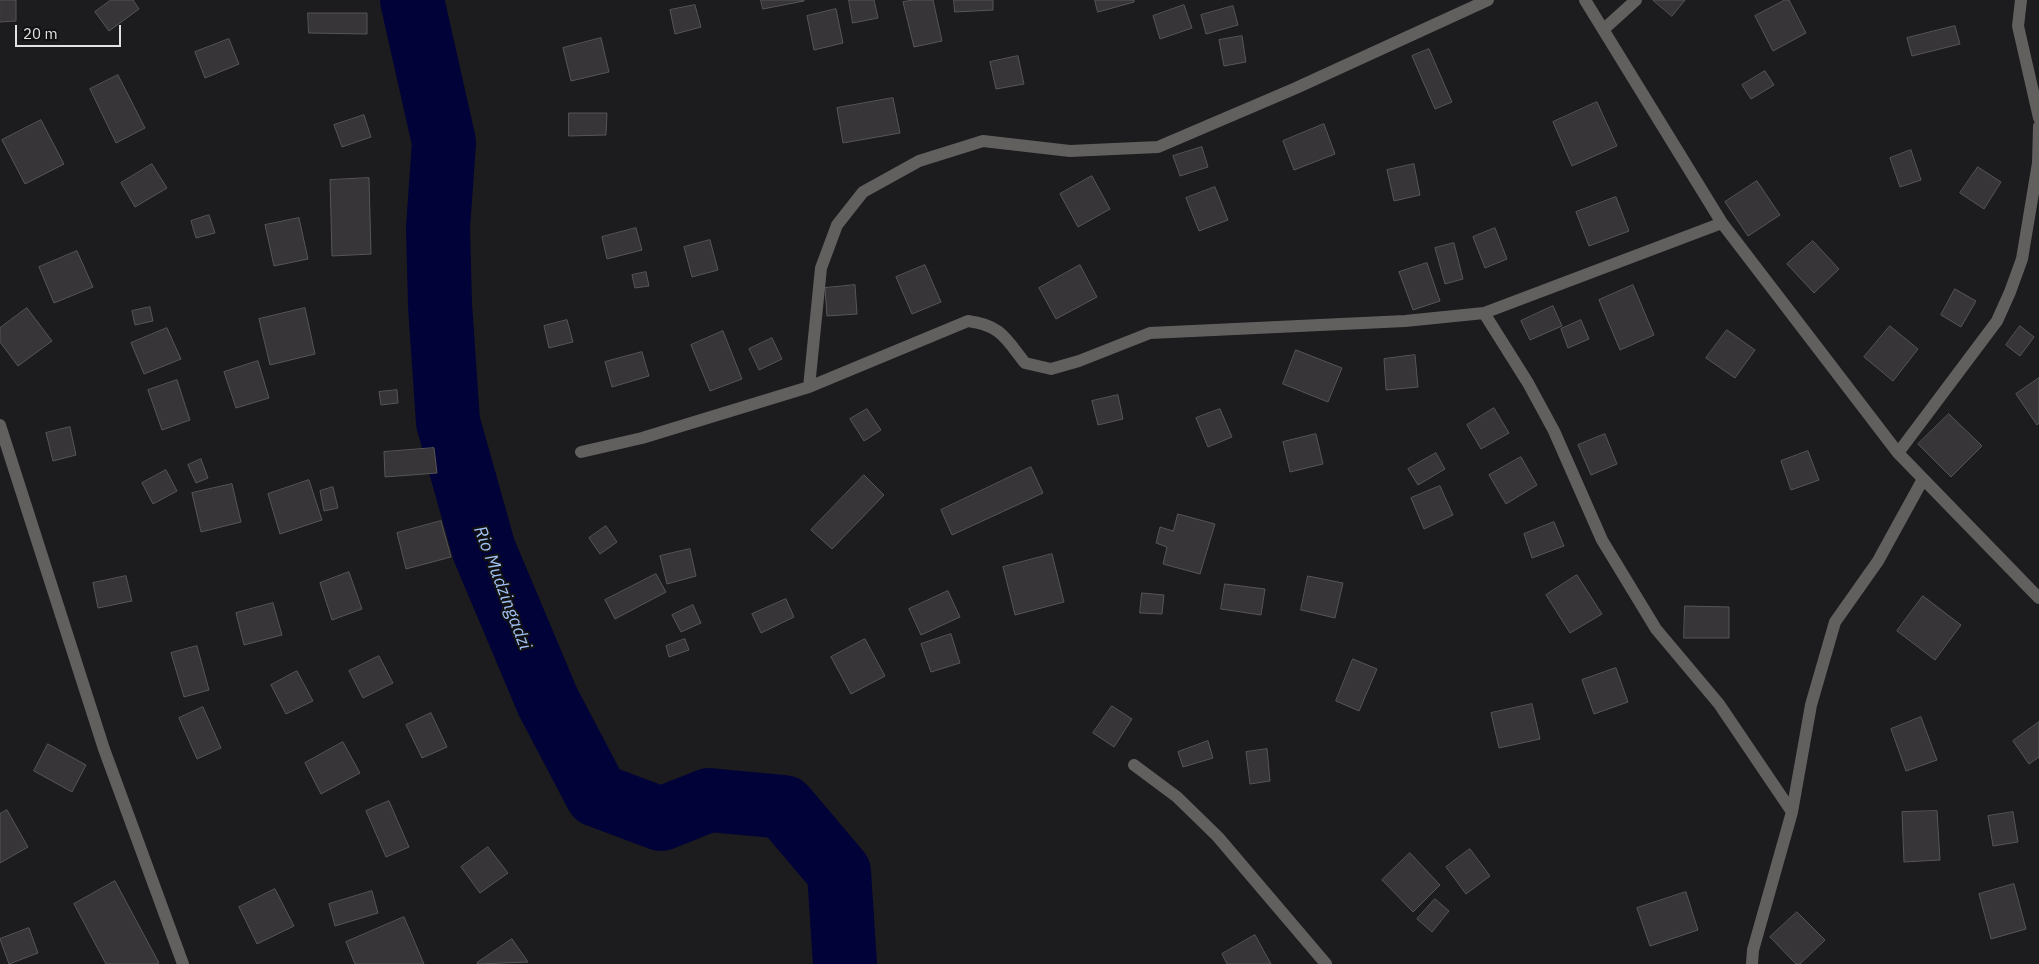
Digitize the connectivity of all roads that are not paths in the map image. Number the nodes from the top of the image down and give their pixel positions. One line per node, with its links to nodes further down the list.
1 (1488, 0): 10 (street)
2 (1585, 0): 5 (street)
3 (1636, 0): 5 (street)
4 (2021, 0): 6 (street)
5 (1604, 29): 8 (street)
6 (2039, 118)
7 (2039, 126): 13 (street)
8 (1722, 223): 9 (street); 13 (street)
9 (1484, 313): 10 (street); 17 (street)
10 (809, 387): 12 (street)
11 (0, 425): 18 (street)
12 (581, 452)
13 (1898, 453): 14 (street)
14 (1922, 481): 15 (street); 17 (street)
15 (2039, 598)
16 (1134, 765): 19 (street)
17 (1792, 812): 20 (street)
18 (183, 964)
19 (1326, 964)
20 (1752, 964)

